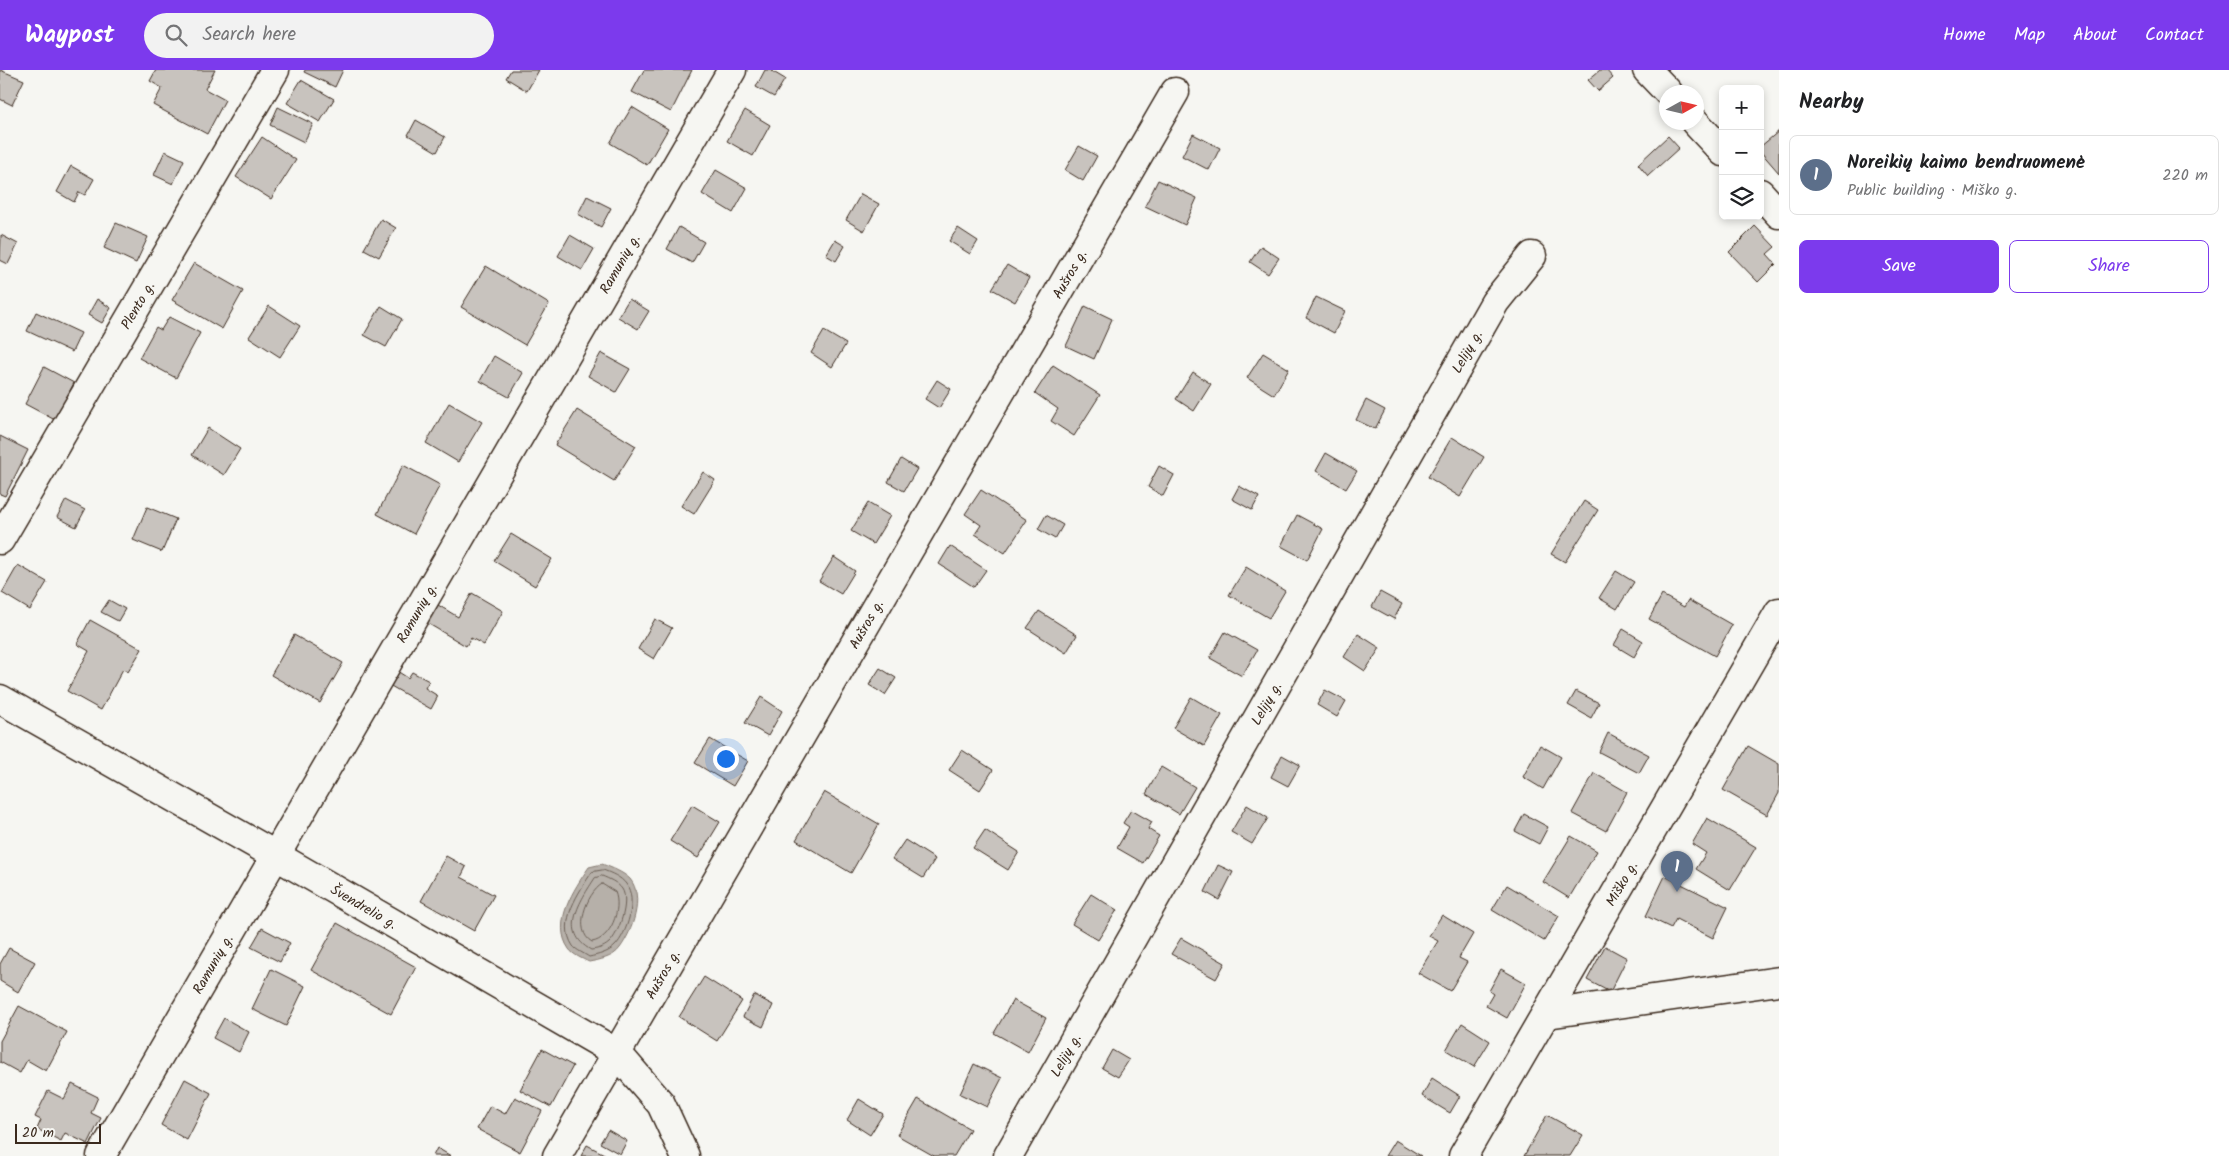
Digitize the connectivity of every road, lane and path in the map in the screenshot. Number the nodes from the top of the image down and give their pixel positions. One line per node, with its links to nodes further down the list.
1 (275, 70): 11 (street, Plento g.)
2 (732, 70): 14 (street, Ramunių g.)
3 (1647, 70): 4 (street)
4 (1661, 85)
5 (1175, 92): 17 (street, Aušros g.)
6 (1702, 130): 7 (street)
7 (1719, 148)
8 (1764, 197): 9 (street)
9 (1779, 214)
10 (1532, 256): 21 (street, Lelijų g.)
11 (0, 540)
12 (1779, 612): 16 (street, Miško g.)
13 (0, 699): 14 (street, Švendrelio g.)
14 (275, 855): 17 (street, Švendrelio g.); 18 (street, Ramunių g.)
15 (1779, 981): 16 (street)
16 (1547, 1014): 22 (street, Miško g.)
17 (617, 1053): 19 (street, Aušros g.); 20 (street, Švendrelio g.)
18 (101, 1156)
19 (557, 1156)
20 (685, 1156)
21 (1008, 1156)
22 (1463, 1156)

